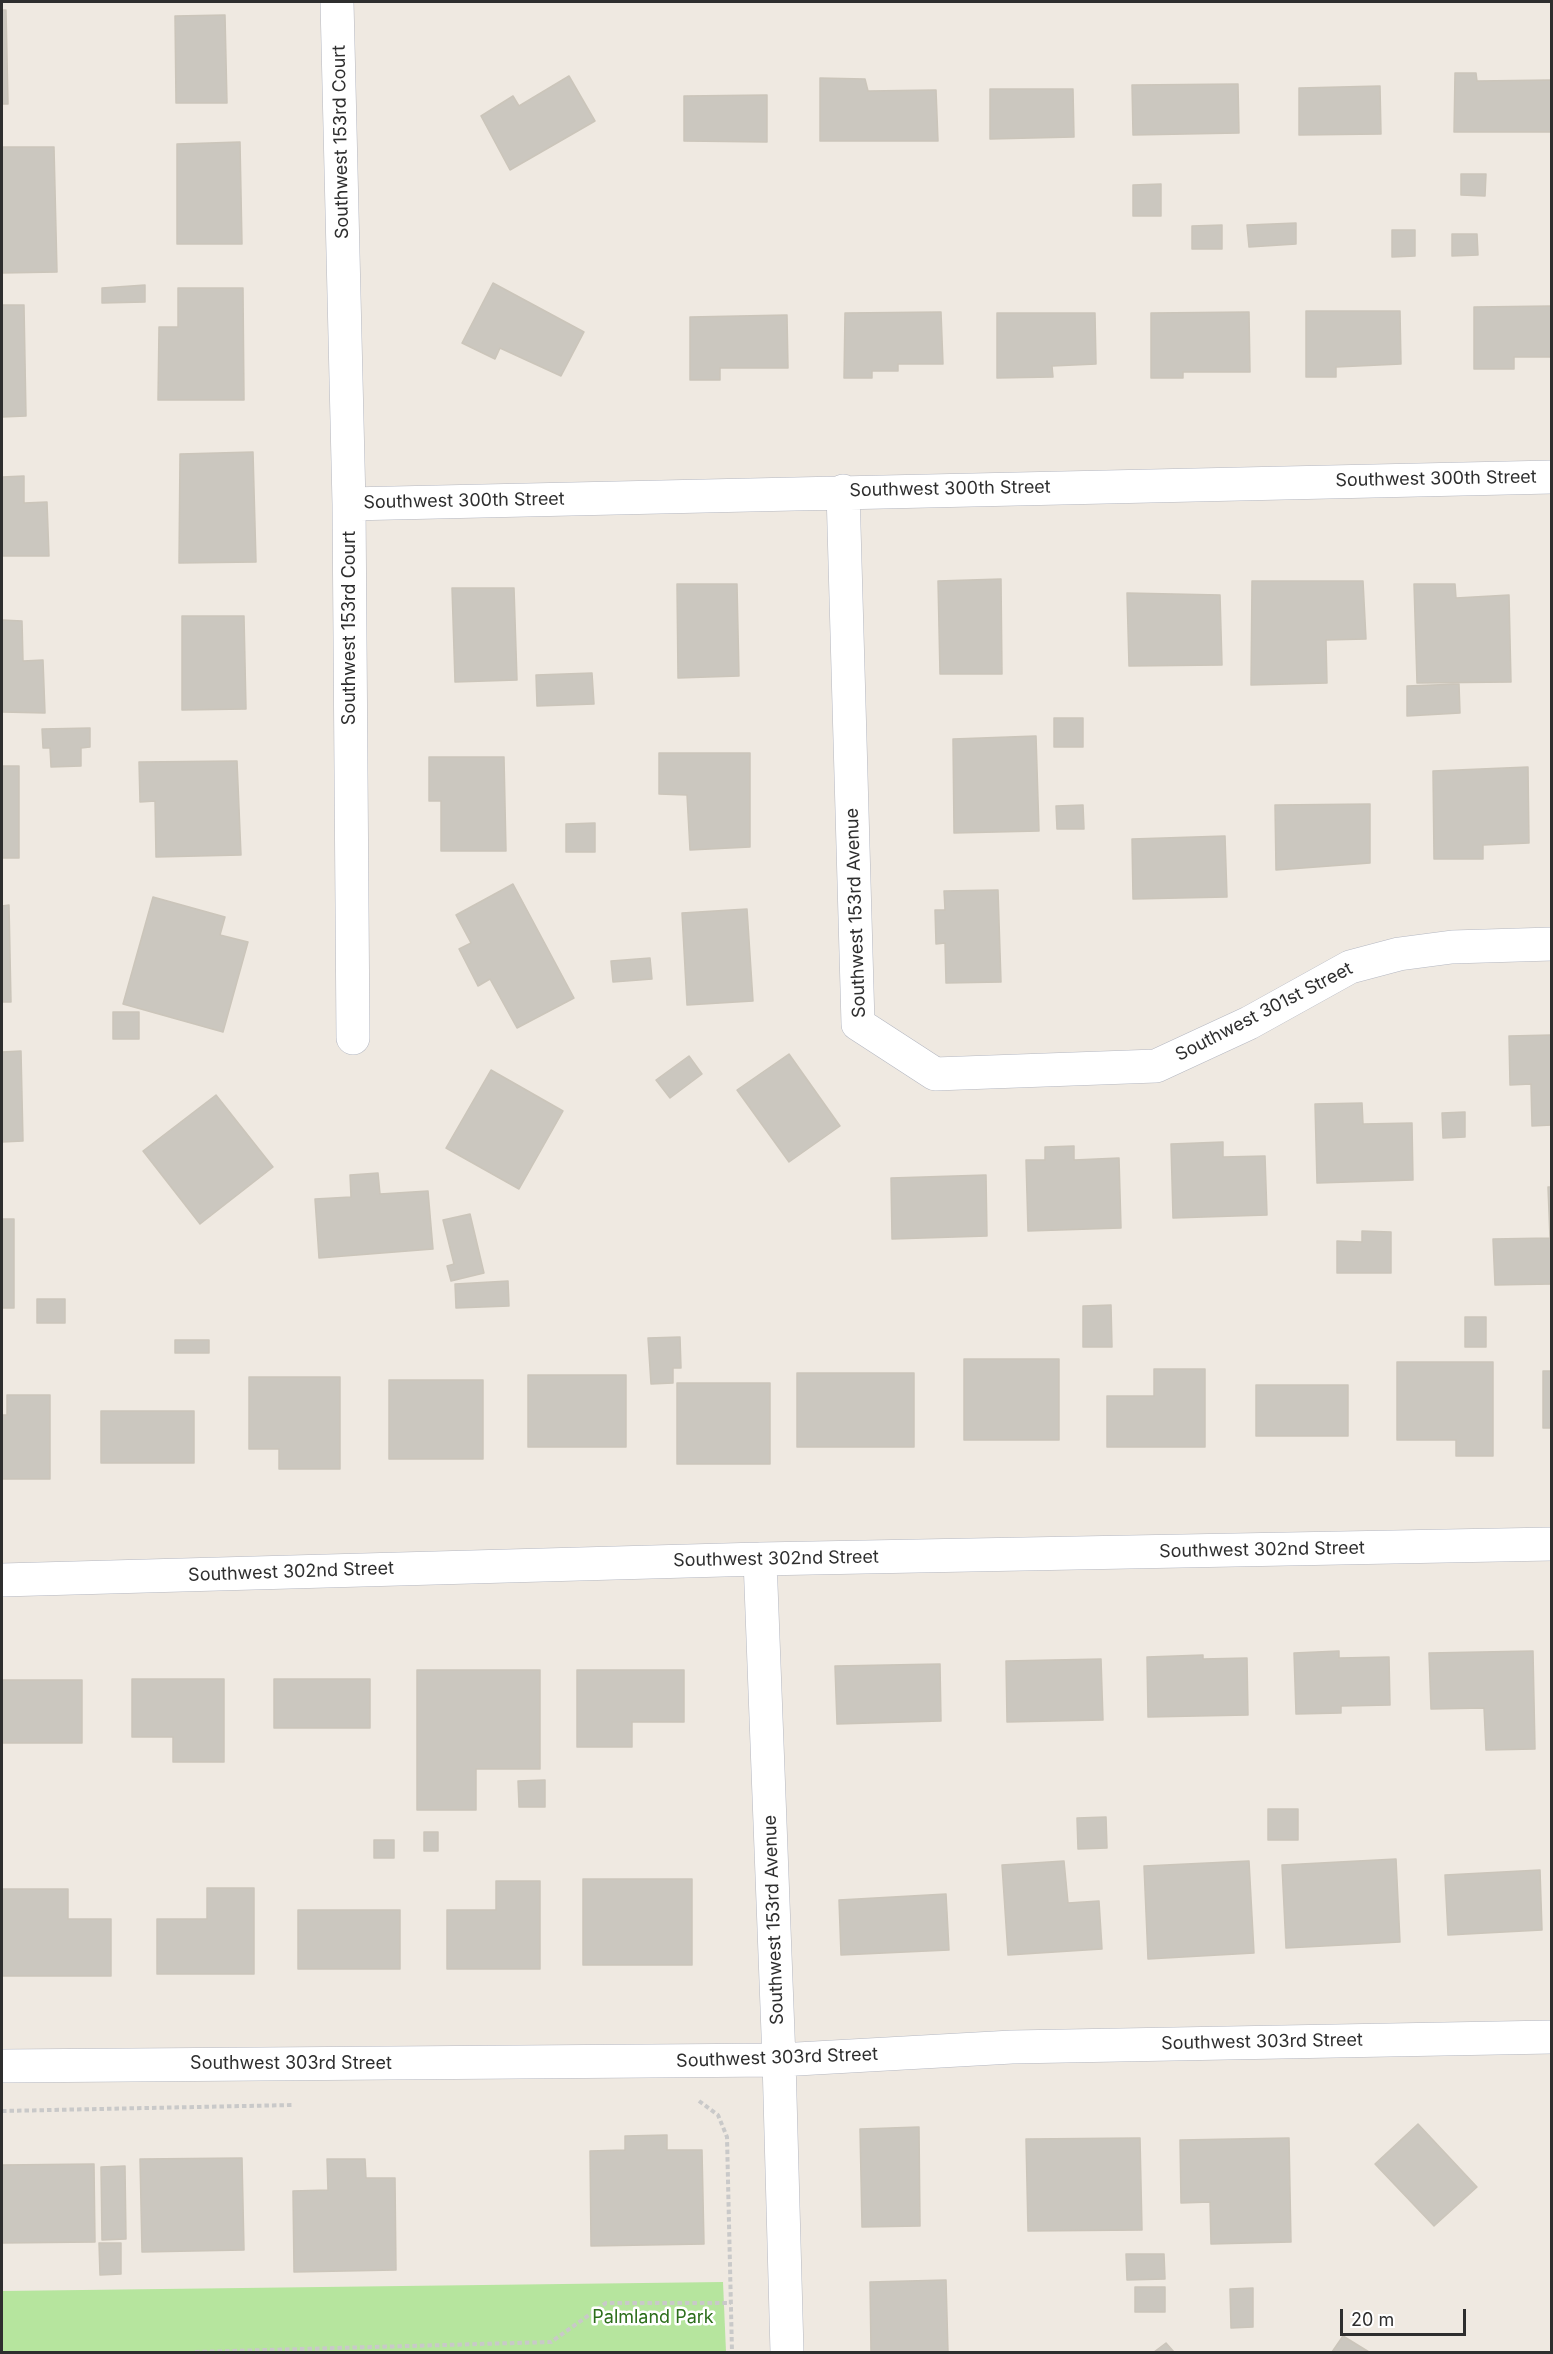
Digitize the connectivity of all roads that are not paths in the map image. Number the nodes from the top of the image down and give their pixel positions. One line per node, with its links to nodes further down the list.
1 (338, 2): 4 (street, Southwest 153rd Court)
2 (1551, 477): 3 (street, Southwest 300th Street)
3 (843, 491): 4 (street, Southwest 300th Street); 7 (street, Southwest 153rd Avenue)
4 (349, 504): 6 (street, Southwest 153rd Court)
5 (1551, 944): 7 (street, Southwest 301st Street)
6 (353, 1038)
7 (1156, 1066)
8 (1551, 1544): 9 (street, Southwest 302nd Street)
9 (760, 1559): 10 (street, Southwest 302nd Street); 12 (street, Southwest 153rd Avenue)
10 (2, 1580)
11 (1551, 2037): 12 (street, Southwest 303rd Street)
12 (779, 2060): 13 (street, Southwest 303rd Street); 14 (street, Southwest 153rd Avenue)
13 (2, 2066)
14 (787, 2352)

